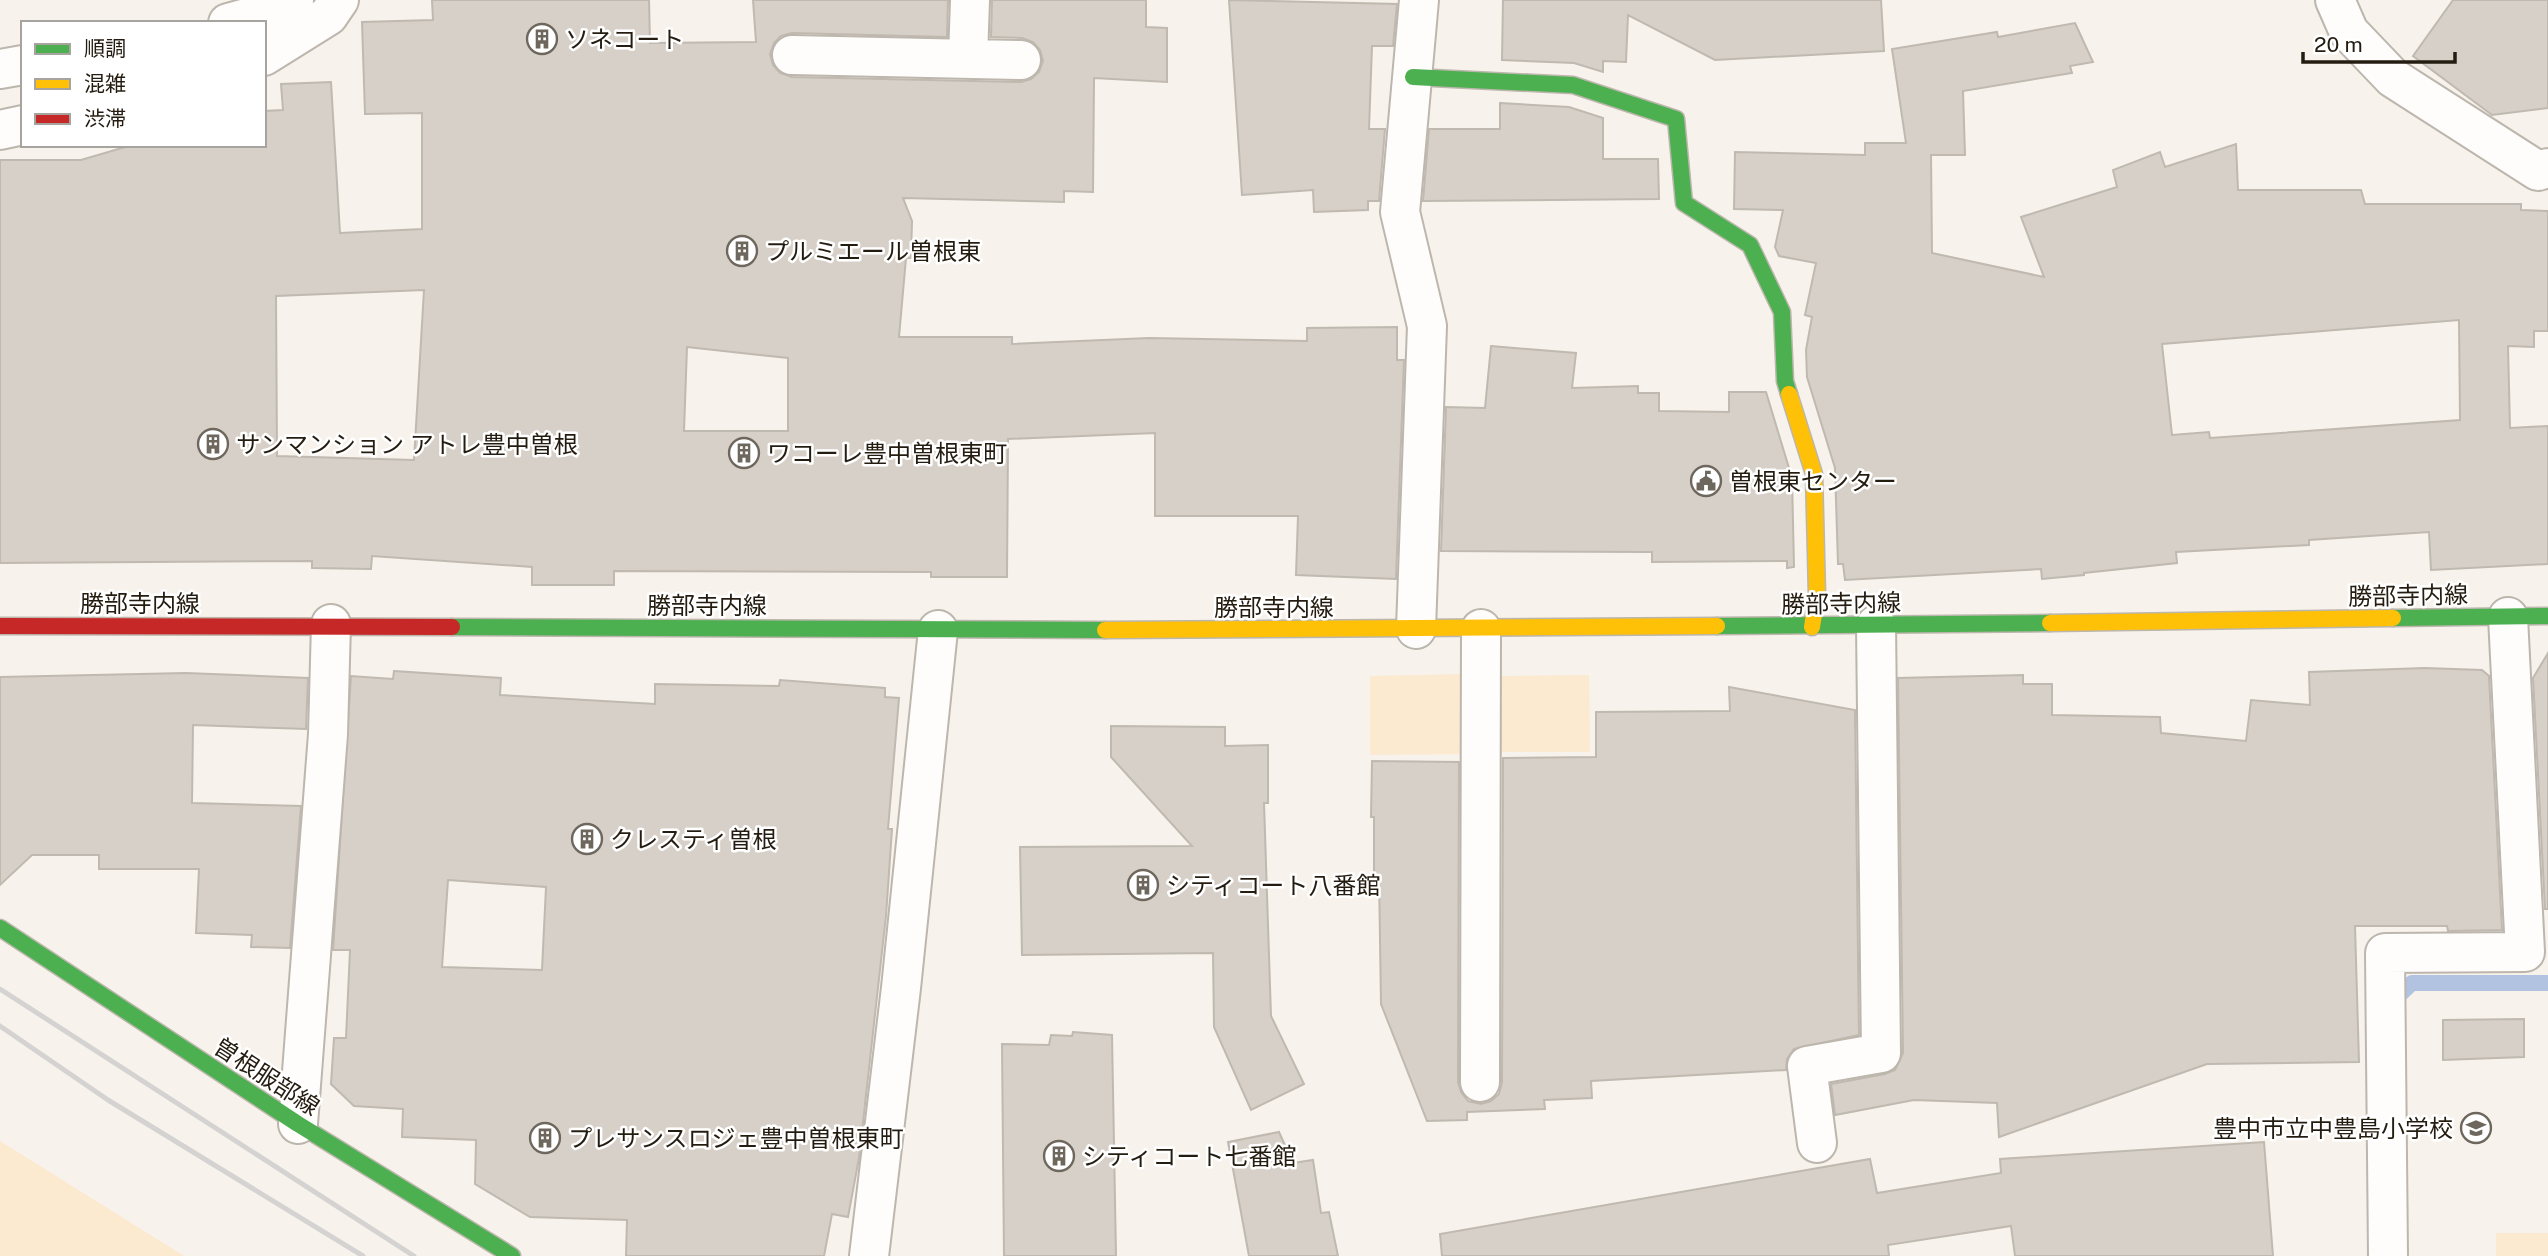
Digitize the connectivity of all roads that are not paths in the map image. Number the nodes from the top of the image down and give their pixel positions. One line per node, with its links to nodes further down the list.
1 (294, 0): 6 (street)
2 (339, 0): 8 (street)
3 (970, 0): 9 (street)
4 (1419, 0): 13 (street)
5 (2335, 0): 16 (street)
6 (235, 21)
7 (792, 54): 9 (street)
8 (266, 55)
9 (968, 58): 10 (street)
10 (1021, 60)
11 (21, 65): 12 (street)
12 (0, 69)
13 (1413, 76): 22 (street); 23 (street)
14 (21, 125): 15 (street)
15 (0, 130)
16 (2548, 168)
17 (2548, 616): 18 (street, 勝部寺内線)
18 (2508, 617): 20 (street, 勝部寺内線); 32 (street)
19 (331, 624): 21 (street, 勝部寺内線); 25 (street, 勝部寺内線); 28 (street)
20 (1876, 625): 22 (street, 勝部寺内線); 29 (street)
21 (0, 626)
22 (1812, 627): 24 (street, 勝部寺内線)
23 (1416, 629): 24 (street, 勝部寺内線); 25 (street, 勝部寺内線)
24 (1481, 629): 27 (street)
25 (938, 630): 31 (street)
26 (0, 928): 28 (street, 曽根服部線)
27 (1480, 1082)
28 (298, 1124): 30 (street, 曽根服部線)
29 (1817, 1143)
30 (512, 1256)
31 (869, 1256)
32 (2388, 1256)

